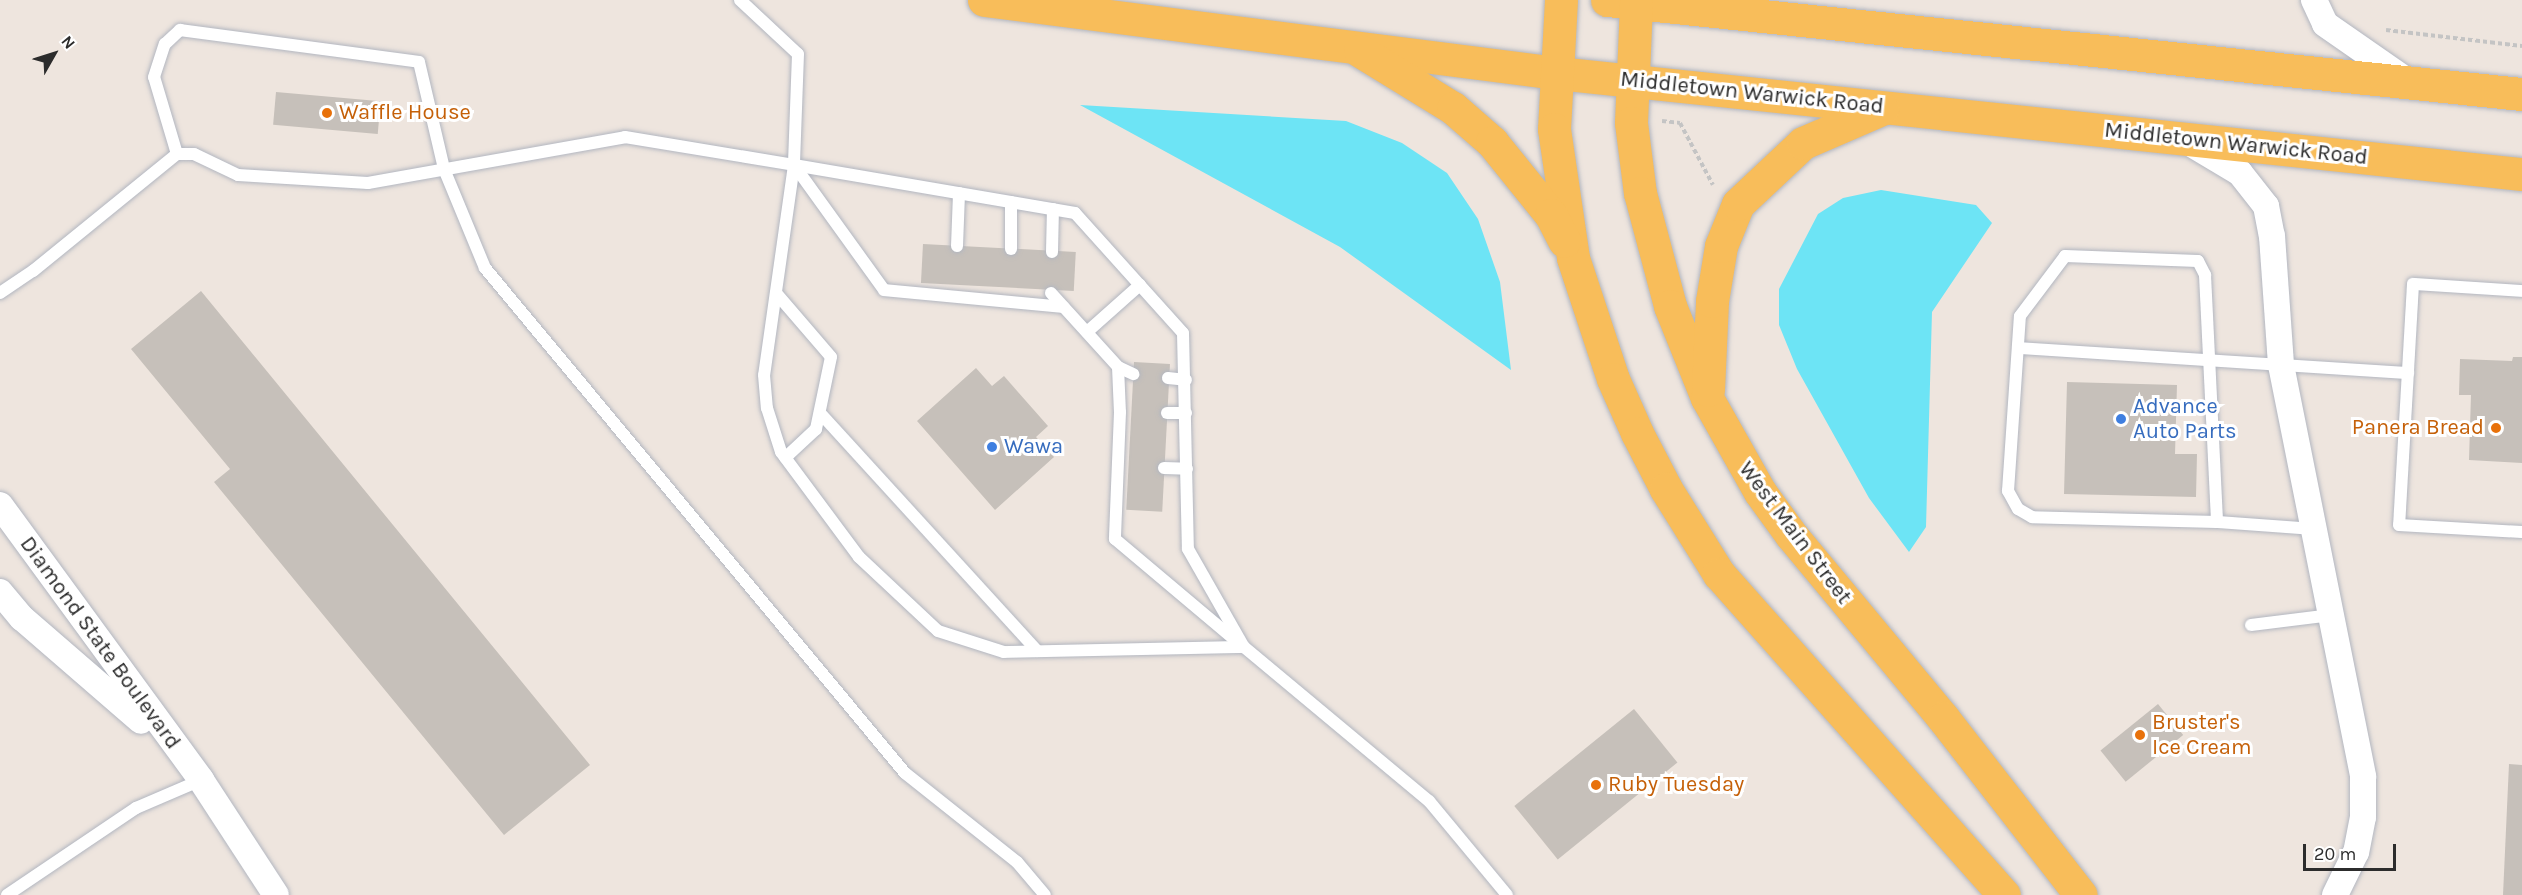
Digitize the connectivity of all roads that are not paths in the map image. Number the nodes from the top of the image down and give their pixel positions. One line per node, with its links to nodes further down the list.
1 (740, 0): 16 (lane)
2 (984, 0): 8 (main road, Middletown Warwick Road)
3 (1561, 0): 9 (main road)
4 (1830, 0): 7 (main road)
5 (2314, 0): 11 (street)
6 (1622, 1): 7 (main road); 10 (main road, West Main Street)
7 (1935, 34): 11 (main road)
8 (1346, 43): 9 (main road, Middletown Warwick Road); 25 (main road)
9 (1557, 73): 10 (main road, Middletown Warwick Road); 25 (main road)
10 (1631, 80): 13 (main road, Middletown Warwick Road); 41 (main road, West Main Street)
11 (2413, 84): 12 (main road)
12 (2522, 94)
13 (1885, 107): 14 (main road, Middletown Warwick Road); 41 (main road)
14 (2182, 139): 18 (main road, Middletown Warwick Road); 35 (street)
15 (177, 154): 17 (lane); 17 (lane); 29 (lane)
16 (794, 165): 17 (lane); 19 (lane); 30 (lane); 31 (lane)
17 (444, 169): 60 (lane)
18 (2522, 174)
19 (959, 193): 20 (lane); 22 (lane)
20 (1011, 202): 21 (lane); 23 (lane)
21 (1053, 209): 24 (lane); 26 (lane)
22 (957, 246)
23 (1011, 249)
24 (1052, 252)
25 (1573, 258): 62 (main road)
26 (1140, 285): 32 (lane); 40 (lane)
27 (2522, 291): 37 (lane)
28 (1051, 292): 31 (lane)
29 (0, 293)
30 (776, 293): 42 (lane); 45 (lane)
31 (1064, 307): 32 (lane)
32 (1087, 333): 36 (lane)
33 (2019, 348): 34 (lane); 34 (lane); 49 (lane)
34 (2207, 360): 35 (lane); 49 (lane)
35 (2281, 365): 37 (lane); 50 (street)
36 (1118, 367): 38 (lane); 55 (lane)
37 (2408, 373): 51 (lane)
38 (1133, 374)
39 (1168, 378): 40 (lane)
40 (1186, 380): 44 (lane)
41 (1707, 398): 63 (main road, West Main Street)
42 (820, 413): 45 (lane); 56 (lane)
43 (1167, 413): 44 (lane)
44 (1186, 413): 47 (lane)
45 (785, 458): 56 (lane)
46 (1164, 468): 47 (lane)
47 (1187, 470): 55 (lane)
48 (0, 505): 57 (street, Diamond State Boulevard)
49 (2217, 522): 50 (lane)
50 (2315, 529): 53 (street)
51 (2522, 532)
52 (0, 592): 57 (street, Diamond State Boulevard)
53 (2331, 615): 54 (lane); 64 (street)
54 (2251, 625)
55 (1244, 647): 56 (lane); 61 (lane)
56 (1037, 651)
57 (201, 780): 58 (lane); 59 (street, Diamond State Boulevard)
58 (7, 895)
59 (276, 895)
60 (1045, 895)
61 (1507, 895)
62 (2004, 895)
63 (2081, 895)
64 (2335, 895)

